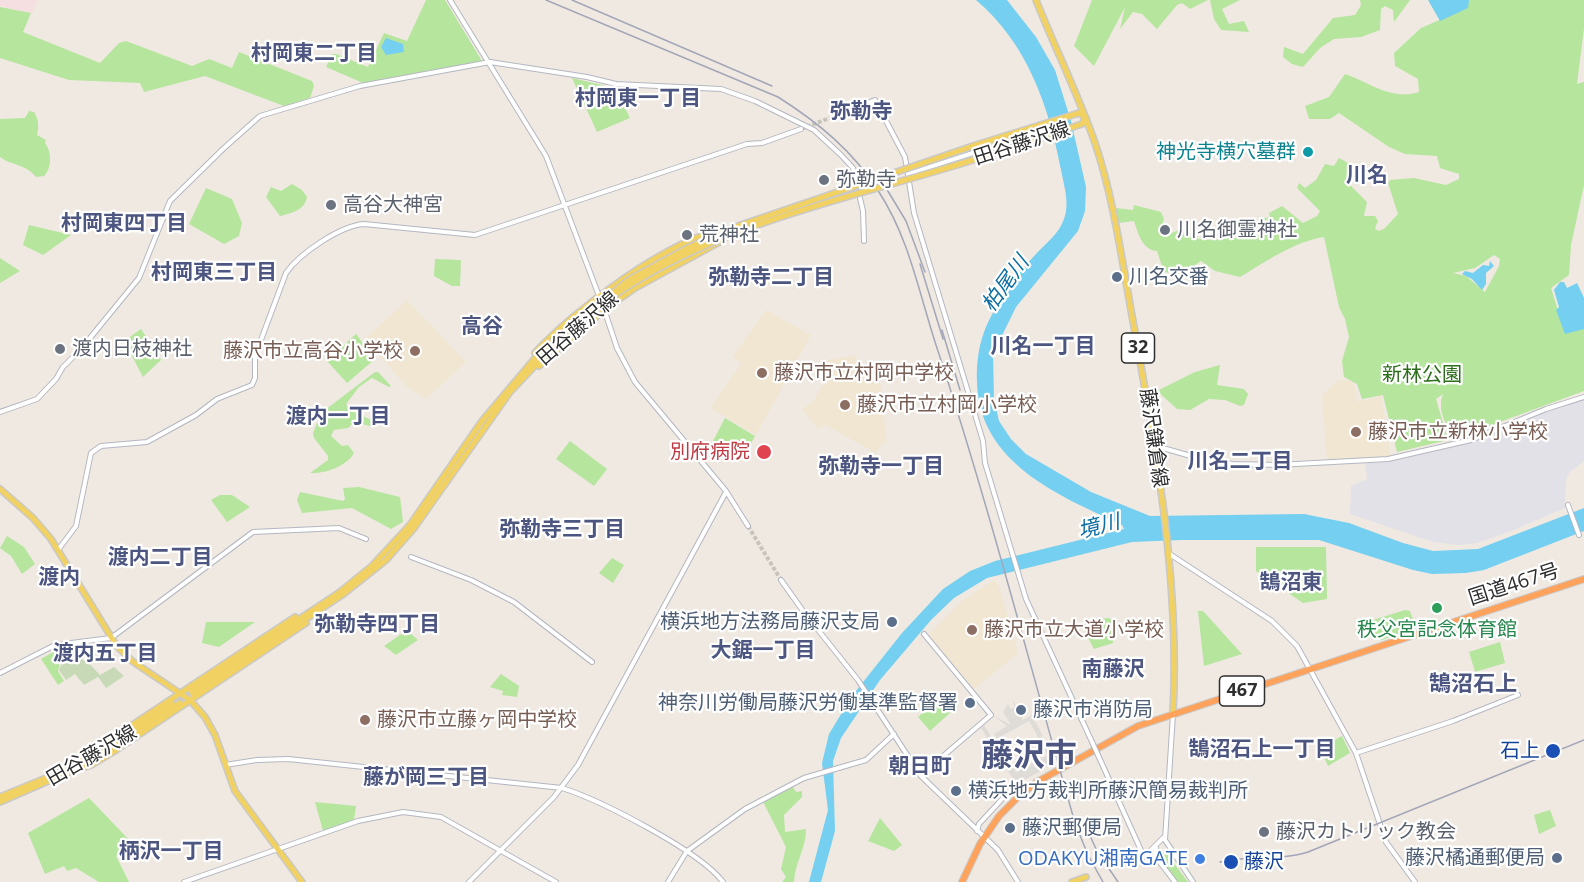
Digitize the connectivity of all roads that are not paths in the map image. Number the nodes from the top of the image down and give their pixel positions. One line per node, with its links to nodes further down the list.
1 (450, 0): 3 (street)
2 (1036, 0): 5 (main road, 藤沢鎌倉線 / 32)
3 (490, 62): 12 (street); 14 (street); 19 (street)
4 (835, 116): 11 (street)
5 (1086, 118): 6 (main road, 田谷藤沢線); 10 (main road, 田谷藤沢線); 20 (main road, 藤沢鎌倉線 / 32)
6 (1031, 128): 8 (main road, 田谷藤沢線); 10 (main road)
7 (801, 129): 12 (street)
8 (1022, 131): 9 (street); 13 (main road, 田谷藤沢線, bridge)
9 (1013, 140): 10 (street); 11 (street)
10 (1032, 141): 13 (main road, 田谷藤沢線, bridge)
11 (908, 174): 55 (street, bridge)
12 (566, 205): 15 (street); 27 (street)
13 (735, 230): 15 (main road, bridge); 16 (main road, bridge); 17 (main road, 田谷藤沢線, bridge)
14 (864, 241)
15 (599, 297): 16 (street); 17 (main road)
16 (604, 310): 17 (main road); 22 (street)
17 (508, 391): 32 (main road, 田谷藤沢線); 33 (main road, 田谷藤沢線)
18 (1584, 397): 20 (street)
19 (0, 412)
20 (1156, 446): 28 (main road, 藤沢鎌倉線 / 32)
21 (0, 489): 27 (main road)
22 (726, 492): 24 (street); 49 (street)
23 (1568, 505): 25 (street)
24 (748, 526)
25 (1579, 535)
26 (366, 539): 35 (street)
27 (58, 551): 35 (main road)
28 (1167, 553): 37 (street); 42 (main road, 藤沢鎌倉線 / 32)
29 (411, 557): 36 (street)
30 (1584, 579): 37 (highway, 国道467号 / 467)
31 (781, 580): 43 (street)
32 (340, 592): 33 (main road, 田谷藤沢線); 40 (main road)
33 (321, 610): 41 (main road)
34 (924, 634): 47 (street)
35 (111, 638): 38 (street); 40 (main road)
36 (592, 662)
37 (1310, 669): 42 (highway, 国道467号 / 467); 44 (street)
38 (0, 673)
39 (1518, 695): 44 (street)
40 (180, 698): 41 (main road); 46 (main road, 田谷藤沢線); 50 (main road, 田谷藤沢線)
41 (190, 700): 45 (main road); 46 (main road)
42 (1173, 713): 53 (street); 54 (highway, 国道467号 / 467)
43 (894, 734): 47 (street); 59 (street)
44 (1356, 753): 72 (street)
45 (225, 765): 49 (street); 57 (main road)
46 (75, 770): 51 (main road, 田谷藤沢線)
47 (921, 775): 52 (street)
48 (1016, 784): 52 (street)
49 (562, 788): 58 (street); 59 (street)
50 (0, 797)
51 (0, 802)
52 (977, 831): 54 (street)
53 (1164, 836): 55 (street); 56 (street)
54 (986, 838): 67 (highway, 国道467号 / 467); 68 (street)
55 (1156, 847): 56 (street); 70 (street)
56 (1167, 847): 71 (street)
57 (275, 848): 58 (street); 61 (street); 62 (main road)
58 (502, 849): 63 (street); 64 (street)
59 (687, 851): 65 (street); 66 (street)
60 (1086, 877): 69 (main road)
61 (184, 882)
62 (302, 882)
63 (469, 882)
64 (556, 882)
65 (668, 882)
66 (723, 882)
67 (962, 882)
68 (1018, 882)
69 (1072, 882)
70 (1175, 882)
71 (1193, 882)
72 (1415, 882)

